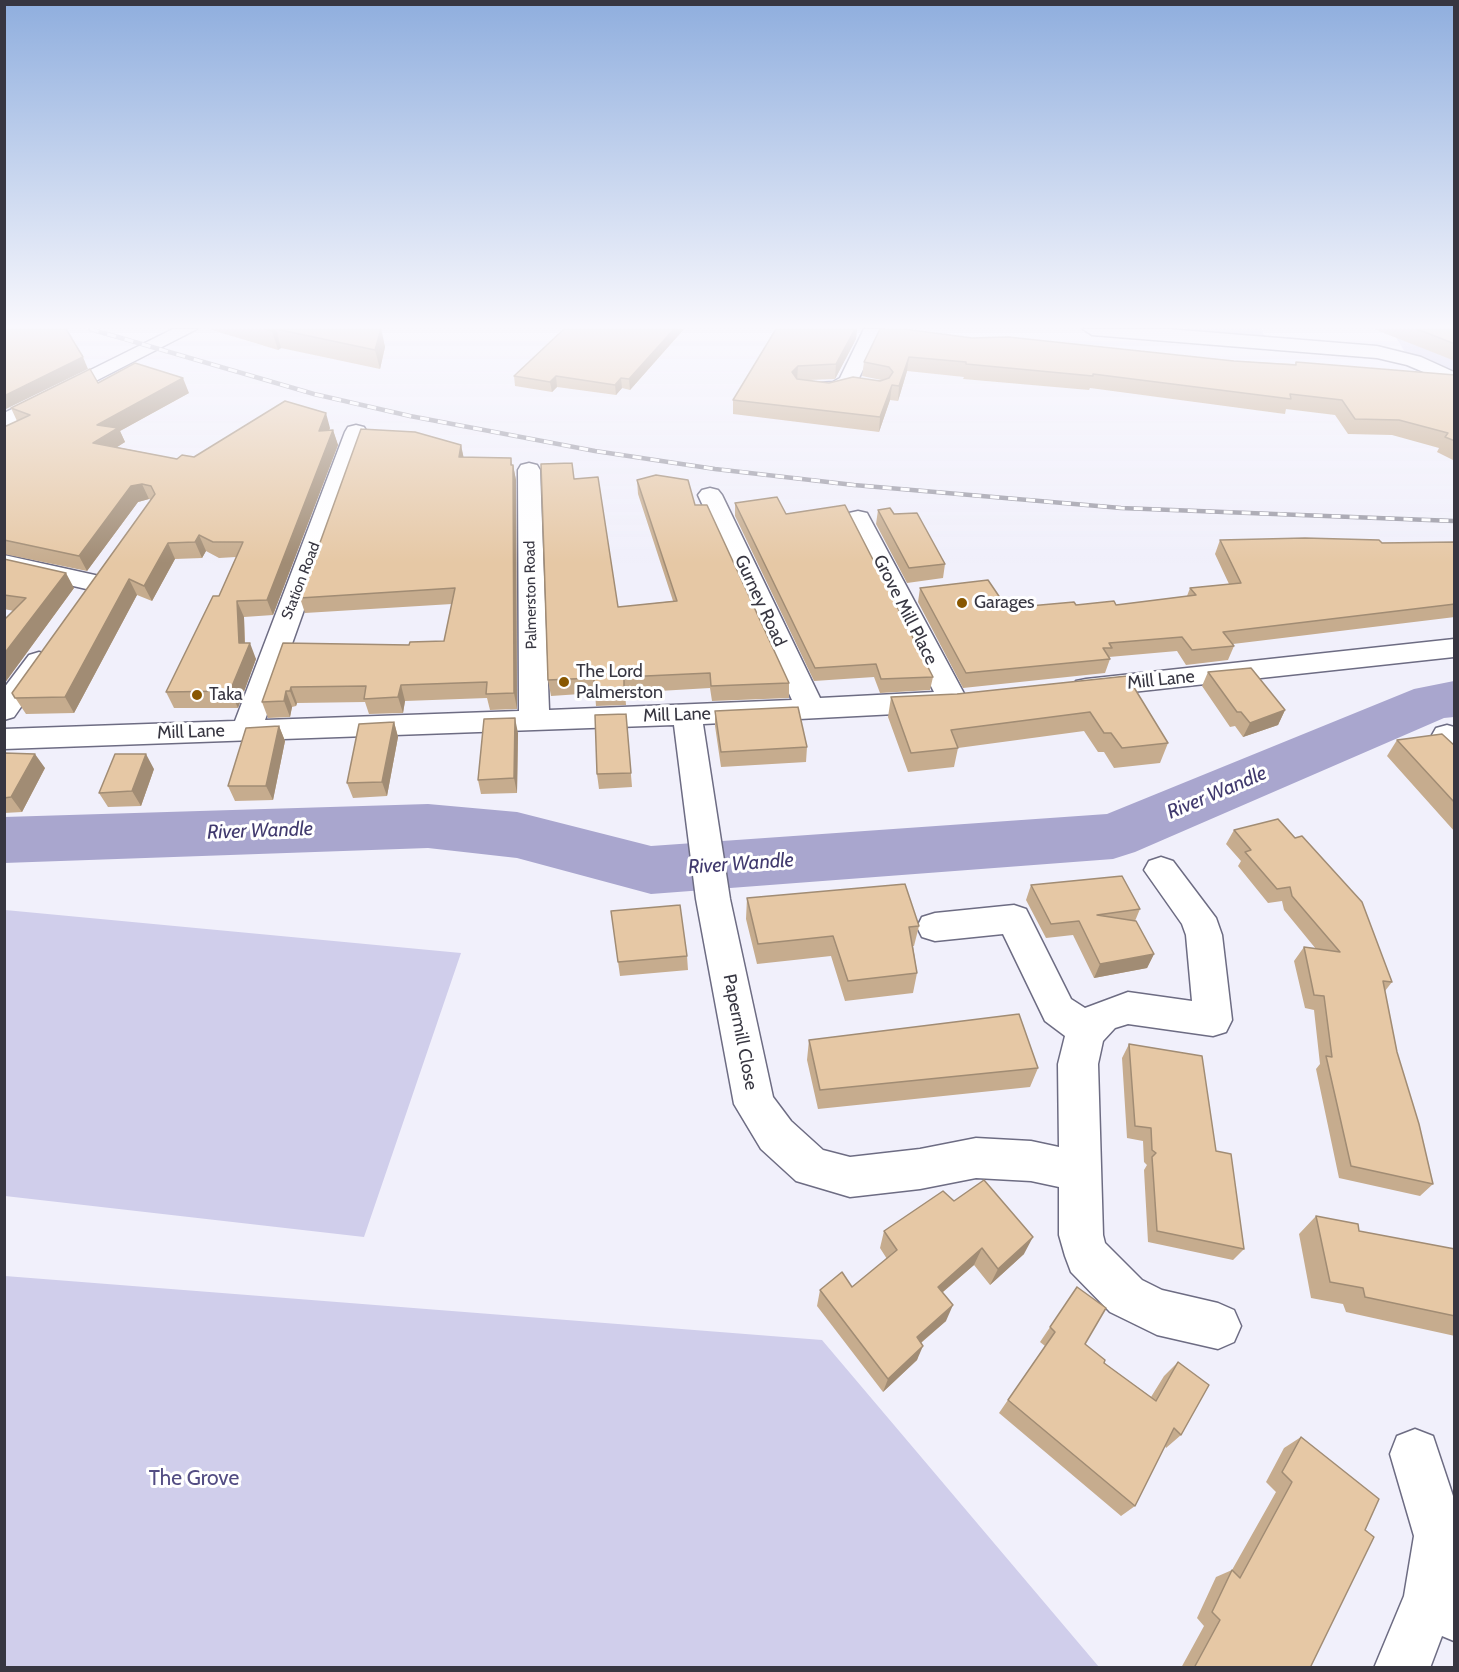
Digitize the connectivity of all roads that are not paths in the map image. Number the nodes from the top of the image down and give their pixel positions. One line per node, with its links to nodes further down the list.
1 (34, 407): 2 (street)
2 (4, 422)
3 (356, 432): 17 (street, Station Road)
4 (529, 470): 16 (street, Palmerston Road)
5 (710, 495): 13 (street, Gurney Road)
6 (858, 518): 12 (street, Grove Mill Place)
7 (4, 562): 8 (street)
8 (95, 583)
9 (54, 640): 14 (street)
10 (1455, 648): 11 (street, Mill Lane)
11 (1059, 690)
12 (965, 700): 13 (street, Mill Lane)
13 (810, 708): 15 (street, Mill Lane)
14 (4, 710)
15 (687, 715): 16 (street, Mill Lane); 22 (street, Papermill Close)
16 (534, 720): 17 (street, Mill Lane)
17 (246, 730): 18 (street, Mill Lane)
18 (4, 739)
19 (1161, 870): 21 (street)
20 (935, 927): 21 (street)
21 (1088, 1030): 22 (street)
22 (1078, 1171): 23 (street)
23 (1218, 1326)
24 (1415, 1454): 25 (street)
25 (1443, 1605): 26 (street)
26 (1402, 1668)

